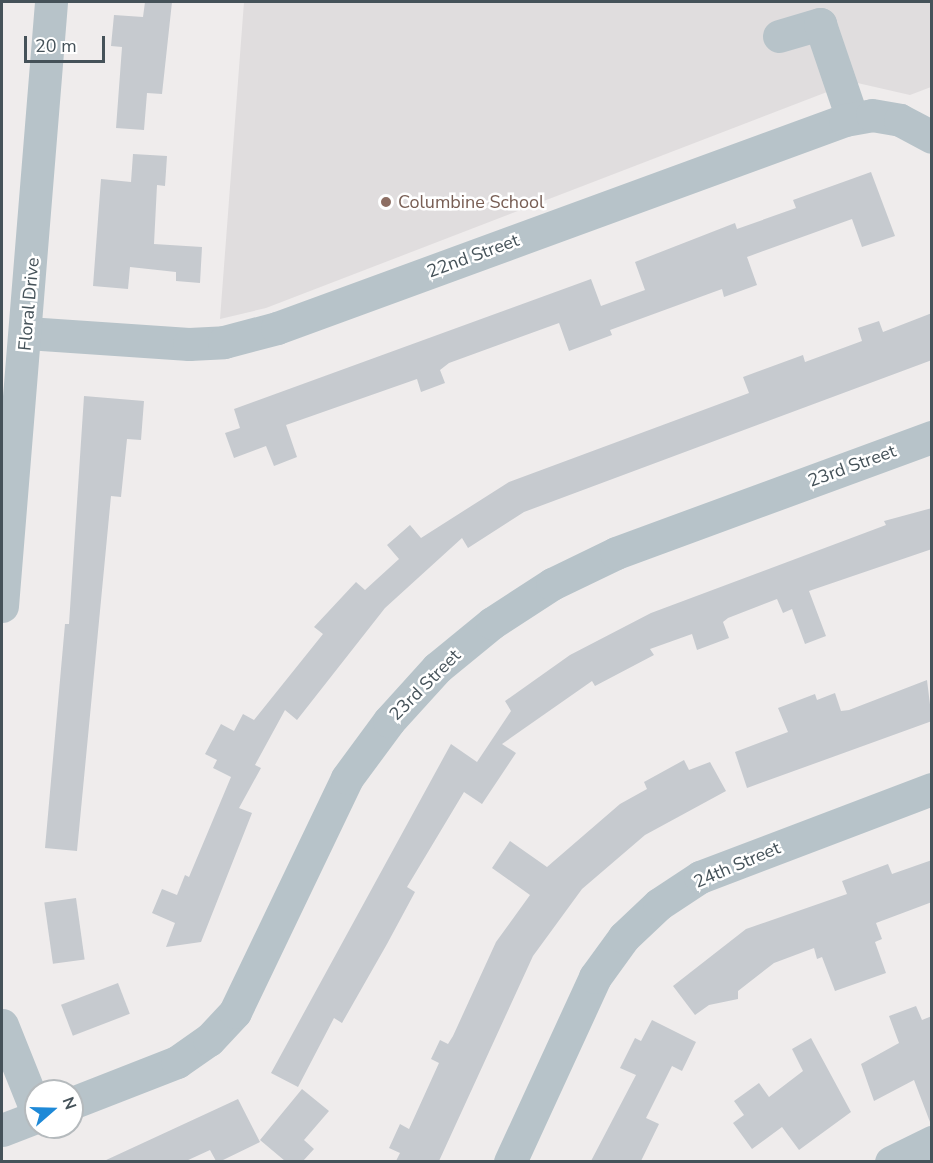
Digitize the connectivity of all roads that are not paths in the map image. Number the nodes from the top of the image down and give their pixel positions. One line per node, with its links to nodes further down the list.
1 (51, 2): 5 (street, Floral Drive)
2 (779, 36): 3 (street)
3 (852, 118): 4 (street, 22nd Street); 5 (street, 22nd Street)
4 (920, 130)
5 (27, 333): 7 (street, Floral Drive)
6 (932, 436): 11 (street, 23rd Street)
7 (2, 606)
8 (932, 789): 15 (street, 24th Street)
9 (2, 1025): 10 (street)
10 (24, 1080)
11 (84, 1098)
12 (24, 1122): 13 (street)
13 (2, 1130)
14 (932, 1142): 16 (street)
15 (510, 1161)
16 (891, 1161)

